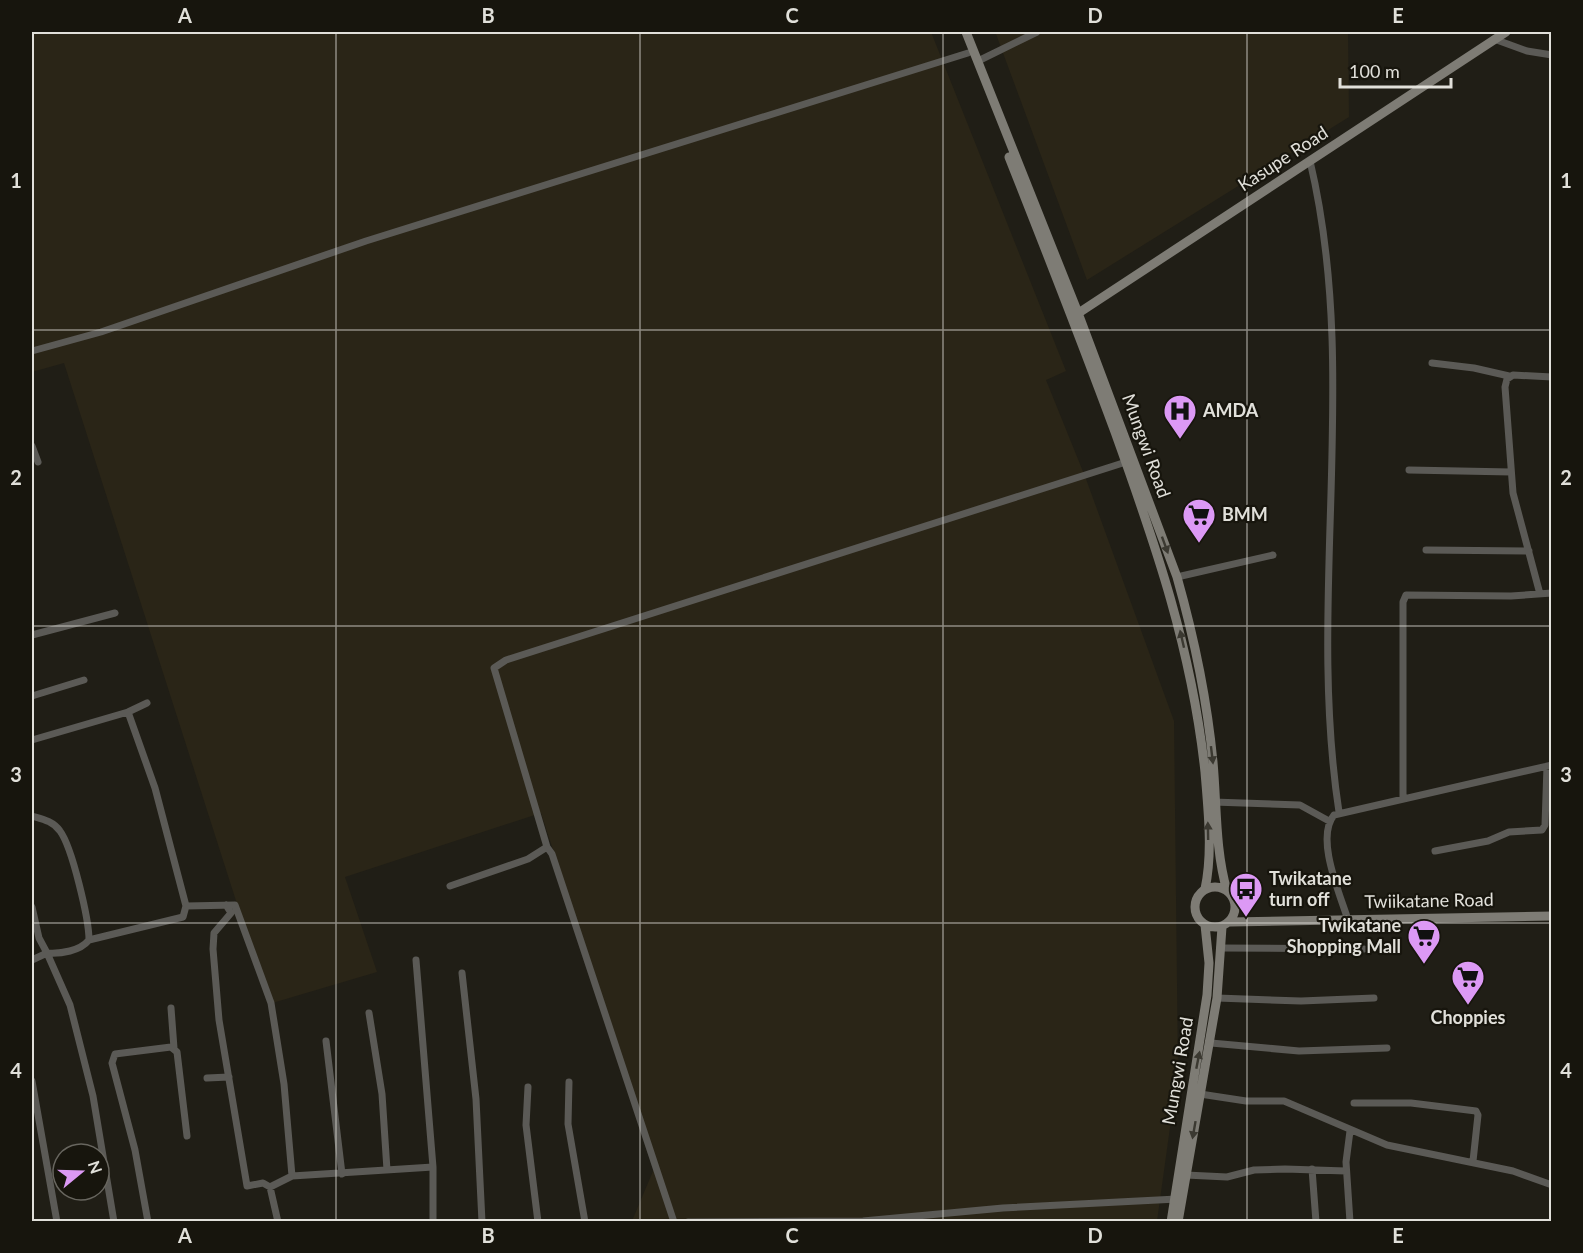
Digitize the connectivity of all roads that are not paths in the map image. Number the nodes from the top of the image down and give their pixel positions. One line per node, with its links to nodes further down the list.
1 (960, 32): 6 (main road, Mungwi Road)
2 (966, 32): 8 (main road, Mungwi Road)
3 (1037, 32): 8 (street)
4 (1506, 32): 5 (main road, Kasupe Road)
5 (1494, 39): 7 (street); 9 (main road, Kasupe Road)
6 (968, 54): 10 (main road, Mungwi Road); 11 (street)
7 (1551, 55)
8 (978, 61): 10 (main road, Mungwi Road)
9 (1310, 161): 10 (main road, Kasupe Road); 36 (street)
10 (1076, 315): 17 (main road, Mungwi Road); 23 (main road, Mungwi Road, one-way to 23)
11 (32, 351)
12 (1432, 363): 13 (street)
13 (1509, 376): 14 (street); 19 (street)
14 (1551, 377)
15 (32, 446): 16 (street)
16 (38, 462)
17 (1126, 462): 35 (main road, Mungwi Road, one-way to 17); 39 (street)
18 (1409, 470): 19 (street)
19 (1511, 472): 21 (street)
20 (1426, 550): 21 (street)
21 (1529, 550): 25 (street)
22 (1273, 555): 23 (street)
23 (1177, 577): 35 (main road, Mungwi Road, one-way to 35)
24 (1551, 592): 25 (street)
25 (1540, 594): 34 (street)
26 (115, 613): 27 (street)
27 (32, 635)
28 (84, 680): 29 (street)
29 (32, 696)
30 (147, 703): 31 (street)
31 (128, 712): 32 (street); 45 (street)
32 (32, 740)
33 (1549, 765): 34 (street); 40 (street)
34 (1403, 798): 36 (street)
35 (1212, 802): 38 (street); 42 (main road, Mungwi Road, one-way to 35); 43 (main road, Mungwi Road)
36 (1339, 812): 38 (street)
37 (32, 816): 53 (street)
38 (1329, 821): 50 (street)
39 (547, 847): 41 (street); 96 (street)
40 (1435, 852)
41 (450, 886)
42 (1204, 890): 43 (main road); 52 (main road)
43 (1227, 891): 47 (main road)
44 (226, 905): 45 (street); 68 (street); 84 (street)
45 (186, 906): 53 (street)
46 (32, 907): 56 (street)
47 (1236, 907): 49 (main road); 51 (main road)
48 (1551, 916): 50 (main road, Twiikatane Road)
49 (1256, 920): 50 (main road, Twiikatane Road); 51 (main road, Twiikatane Road)
50 (1348, 920)
51 (1226, 924): 52 (main road); 54 (main road, Mungwi Road)
52 (1205, 925): 87 (main road, Mungwi Road, one-way to 52)
53 (89, 940): 56 (street)
54 (1220, 948): 55 (street); 60 (main road, Mungwi Road)
55 (1364, 949)
56 (47, 953): 57 (street); 89 (street)
57 (32, 960)
58 (416, 960): 78 (street)
59 (462, 973): 93 (street)
60 (1217, 998): 61 (street); 65 (main road, Mungwi Road)
61 (1374, 998)
62 (171, 1008): 66 (street)
63 (369, 1013): 80 (street)
64 (326, 1041): 82 (street)
65 (1211, 1043): 67 (street); 73 (main road, Mungwi Road)
66 (174, 1048): 76 (street); 90 (street)
67 (1387, 1048)
68 (229, 1077): 69 (street); 86 (street)
69 (207, 1078)
70 (32, 1081): 88 (street)
71 (569, 1082): 95 (street)
72 (528, 1087): 94 (street)
73 (1200, 1094): 75 (street); 83 (main road, Mungwi Road, one-way to 83)
74 (1354, 1103): 77 (street)
75 (1350, 1131): 77 (street); 81 (street)
76 (187, 1136)
77 (1473, 1161): 85 (street)
78 (433, 1167): 80 (street); 92 (street)
79 (1312, 1169): 81 (street); 83 (street); 100 (street)
80 (387, 1170): 82 (street)
81 (1346, 1171): 101 (street)
82 (342, 1174): 84 (street)
83 (1186, 1175): 87 (main road, Mungwi Road)
84 (292, 1176): 86 (street)
85 (1551, 1185)
86 (270, 1187): 91 (street)
87 (1179, 1199): 97 (street); 98 (main road, Mungwi Road); 99 (main road, Mungwi Road)
88 (57, 1221)
89 (114, 1221)
90 (148, 1221)
91 (278, 1221)
92 (433, 1221)
93 (482, 1221)
94 (538, 1221)
95 (585, 1221)
96 (674, 1221)
97 (688, 1221)
98 (1172, 1221)
99 (1178, 1221)
100 (1316, 1221)
101 (1350, 1221)

